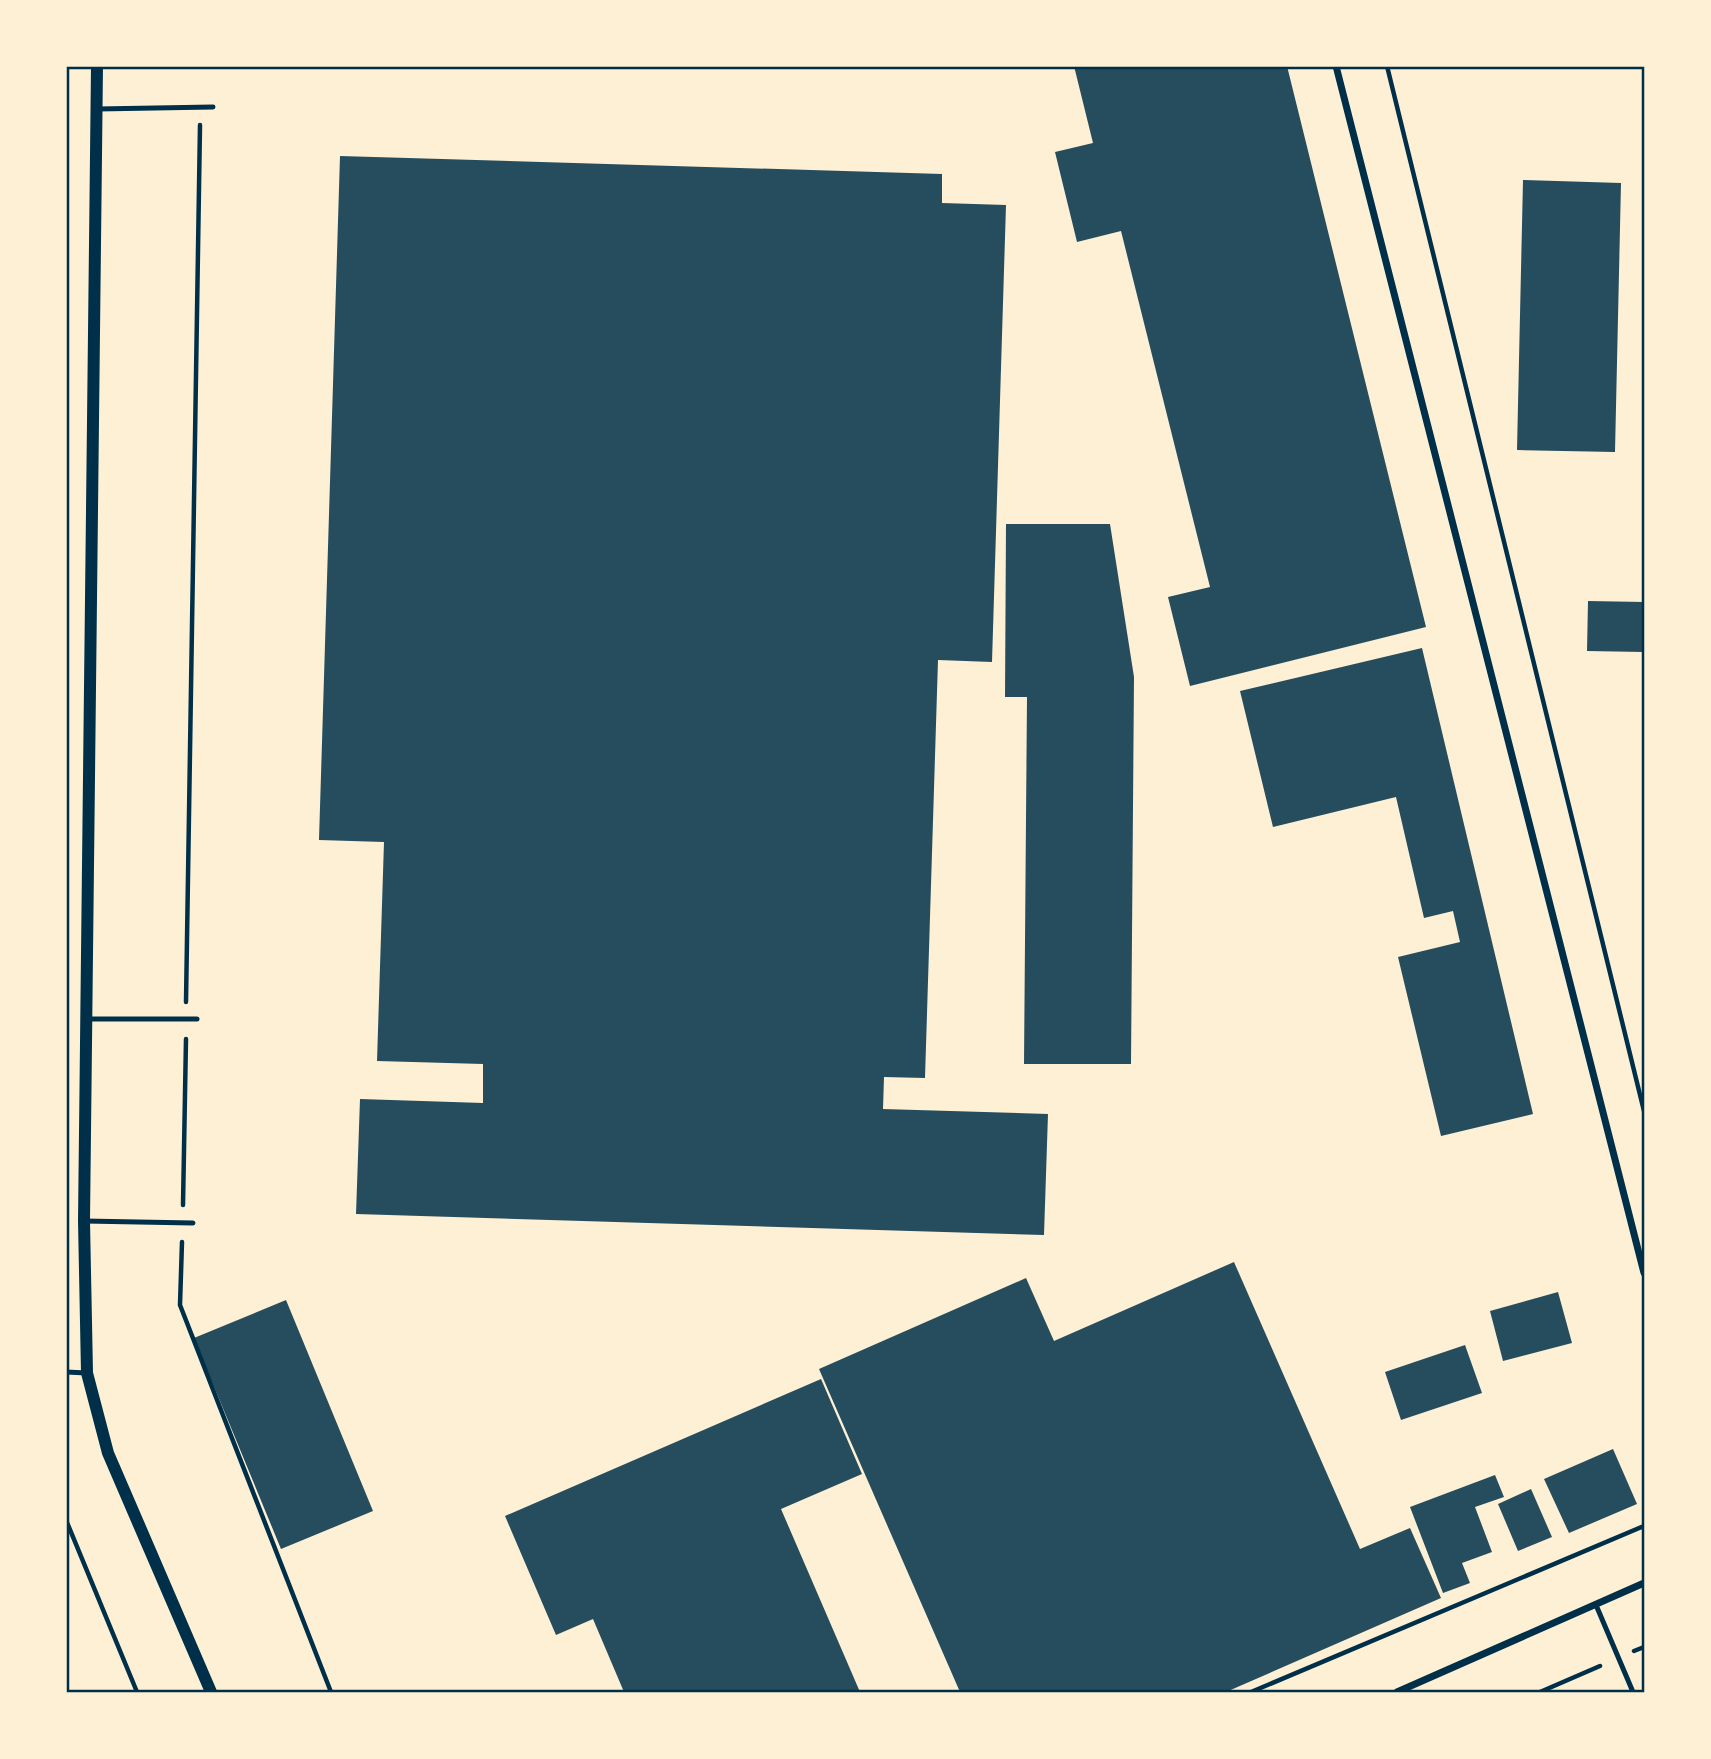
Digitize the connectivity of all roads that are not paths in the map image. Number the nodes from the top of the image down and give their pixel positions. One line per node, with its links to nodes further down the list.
1 (97, 66): 4 (street)
2 (1336, 66): 9 (street)
3 (213, 107): 4 (lane)
4 (97, 109): 5 (street)
5 (86, 1019): 6 (lane); 7 (street)
6 (197, 1019)
7 (84, 1221): 8 (lane); 11 (street)
8 (193, 1223)
9 (1644, 1273)
10 (66, 1372): 11 (lane)
11 (87, 1373): 14 (street)
12 (1644, 1583): 13 (street)
13 (1596, 1605): 15 (street); 16 (lane)
14 (211, 1692)
15 (1397, 1692)
16 (1633, 1692)

